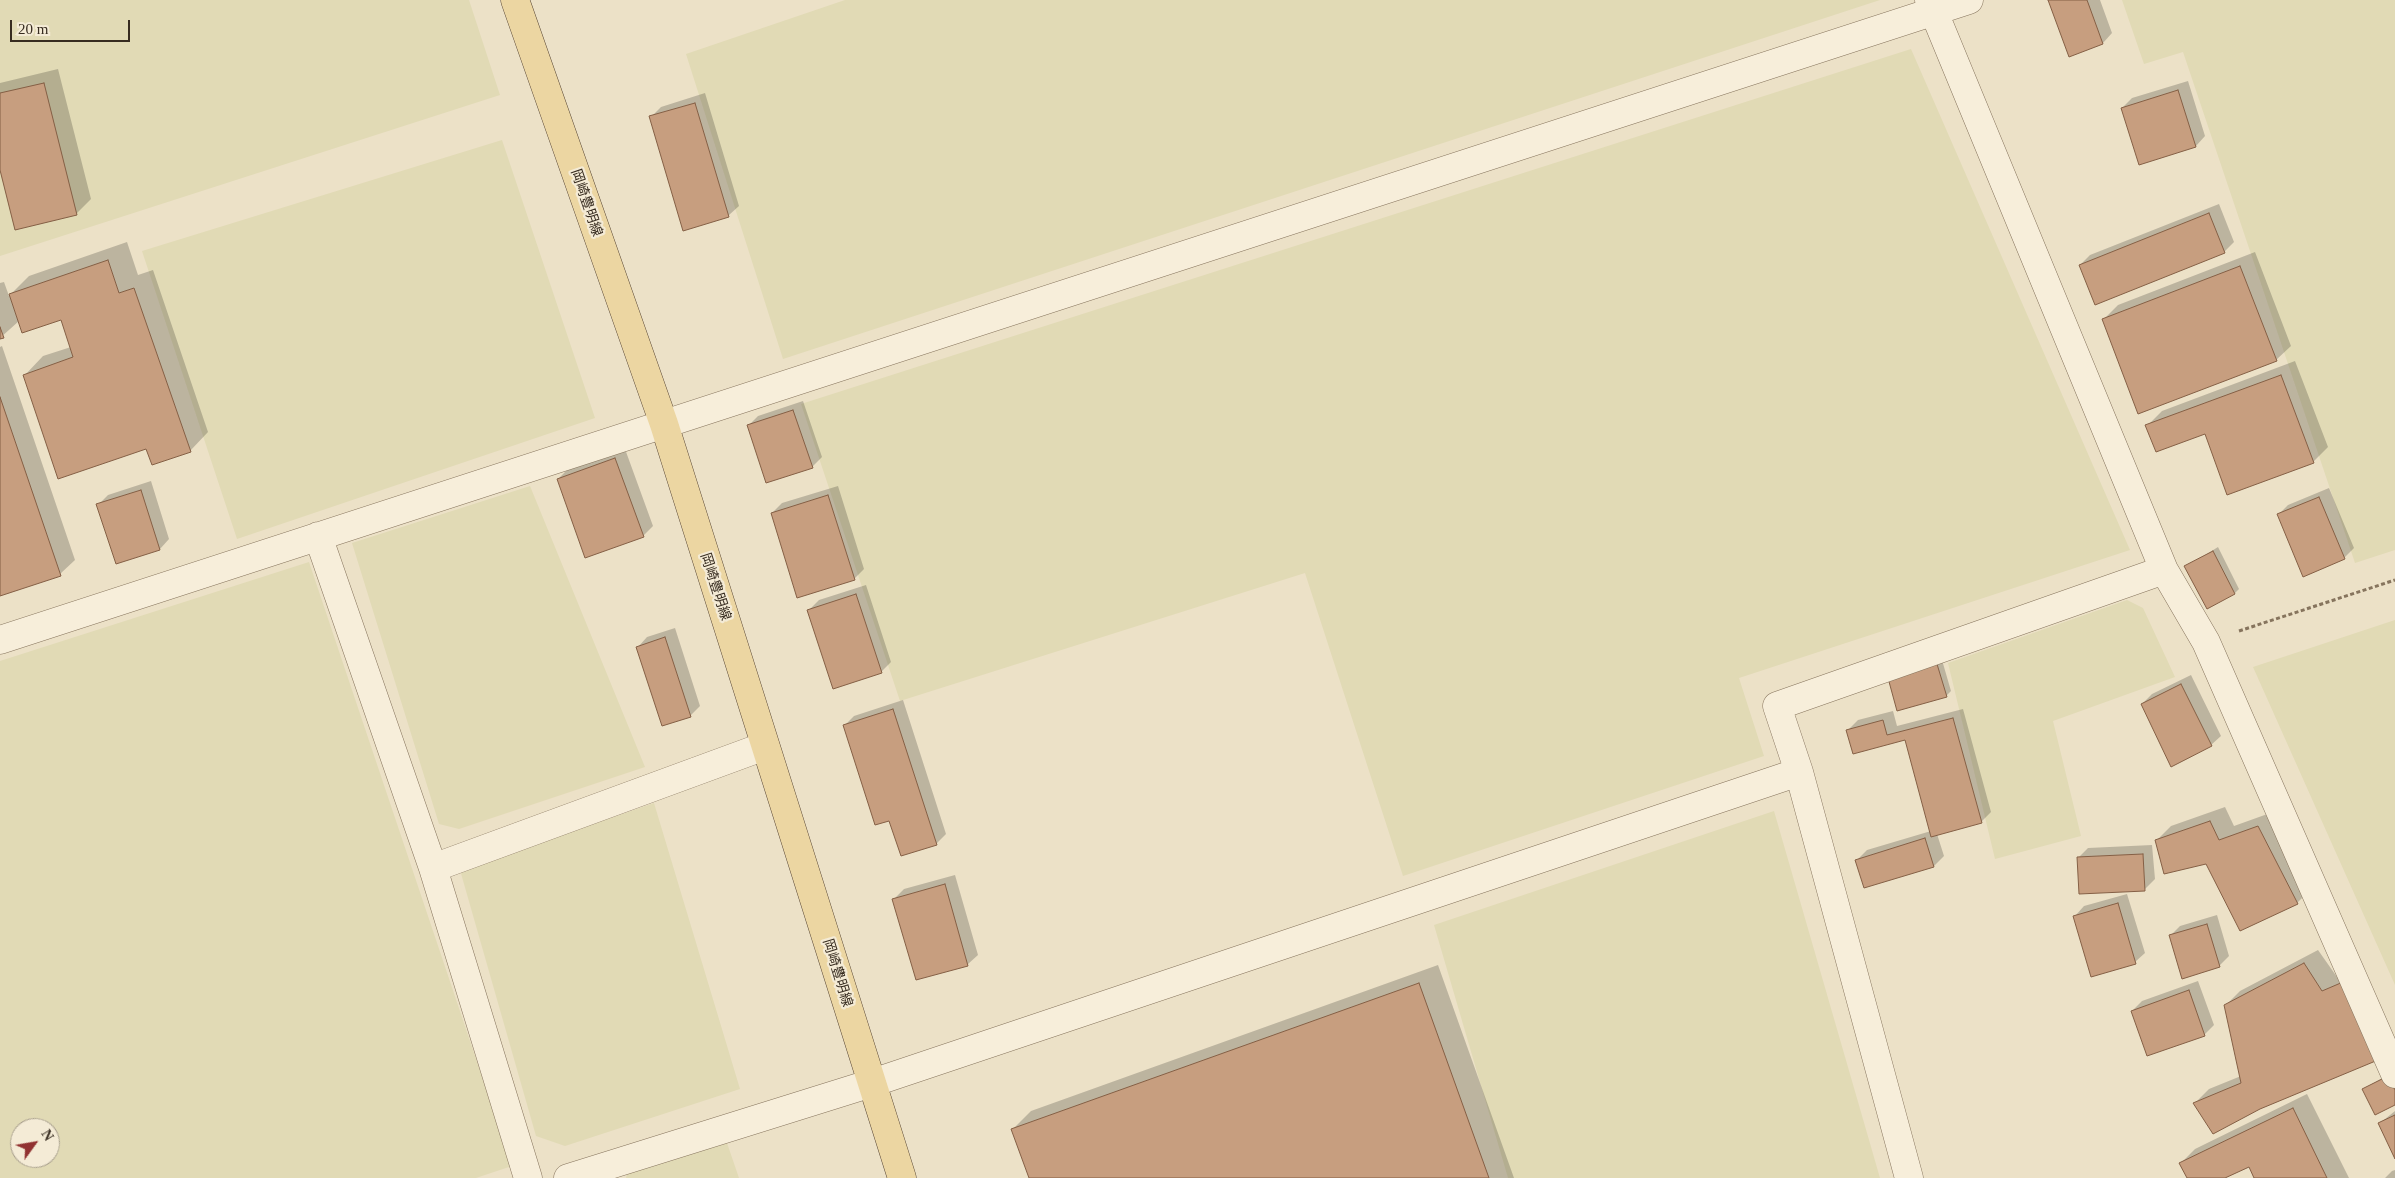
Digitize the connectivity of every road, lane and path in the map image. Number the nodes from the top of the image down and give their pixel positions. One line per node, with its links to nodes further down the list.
1 (514, 0): 4 (main road, 岡崎豊明線)
2 (1969, 0): 3 (street)
3 (1931, 6): 4 (street); 6 (street)
4 (664, 424): 5 (street); 10 (main road, 岡崎豊明線)
5 (318, 536): 8 (street); 12 (street)
6 (2164, 570): 9 (street); 11 (street)
7 (2395, 580): 9 (path)
8 (0, 640)
9 (2206, 642): 13 (street)
10 (765, 746): 12 (street); 14 (main road, 岡崎豊明線)
11 (1799, 772): 14 (street); 19 (street)
12 (434, 868): 16 (street)
13 (2395, 1074)
14 (872, 1083): 15 (street); 18 (main road, 岡崎豊明線)
15 (598, 1174): 17 (street)
16 (528, 1178)
17 (568, 1178)
18 (902, 1178)
19 (1909, 1178)

